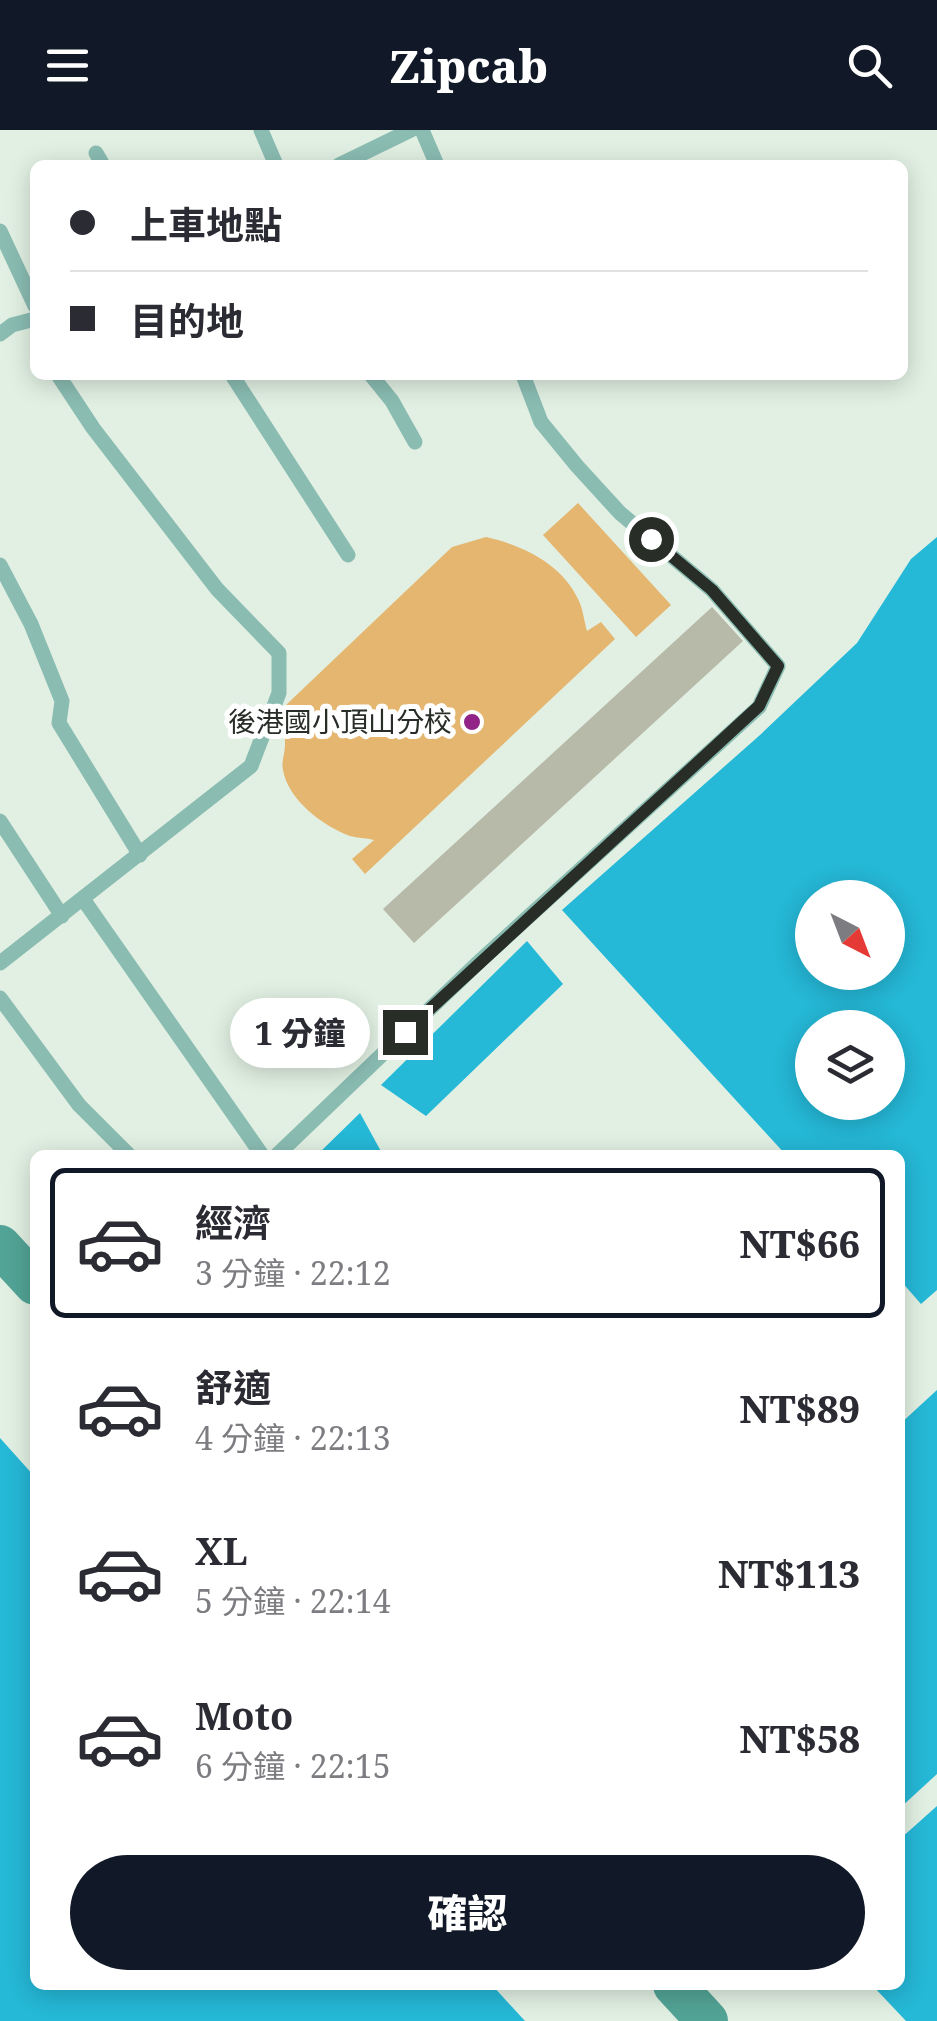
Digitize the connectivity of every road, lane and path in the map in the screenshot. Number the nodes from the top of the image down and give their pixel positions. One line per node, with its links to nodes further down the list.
1 (261, 130): 4 (lane)
2 (411, 130): 5 (lane)
3 (422, 130): 6 (lane)
4 (274, 160)
5 (349, 160)
6 (435, 160)
7 (0, 231): 8 (lane)
8 (30, 295)
9 (30, 320): 10 (lane)
10 (0, 334)
11 (61, 380): 19 (lane)
12 (235, 380): 16 (lane)
13 (375, 380): 15 (lane)
14 (524, 380): 26 (lane)
15 (416, 442)
16 (348, 555)
17 (0, 565): 19 (lane)
18 (0, 820): 21 (lane)
19 (140, 854): 20 (lane)
20 (83, 899): 21 (lane); 25 (lane)
21 (62, 916): 22 (lane)
22 (0, 963)
23 (0, 998): 24 (lane)
24 (124, 1150)
25 (259, 1150)
26 (281, 1150)
27 (0, 1246): 28 (street)
28 (30, 1279)
29 (678, 1990): 30 (street)
30 (706, 2021)

